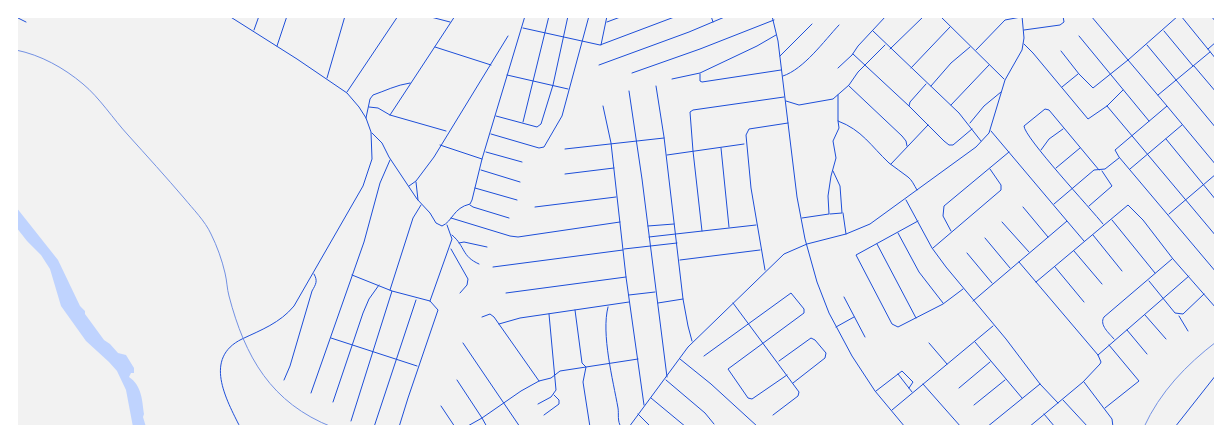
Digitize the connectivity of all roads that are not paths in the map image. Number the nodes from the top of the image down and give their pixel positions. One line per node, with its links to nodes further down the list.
1 (16, 16): 29 (street)
2 (229, 16): 40 (street)
3 (259, 16): 40 (street)
4 (288, 16): 53 (street)
5 (345, 16): 79 (street)
6 (398, 16): 94 (street)
7 (427, 16): 27 (street)
8 (455, 16): 30 (street)
9 (525, 16): 37 (street)
10 (549, 16): 42 (street)
11 (568, 16): 46 (street)
12 (589, 16): 47 (street)
13 (607, 16): 31 (street)
14 (623, 16): 31 (street)
15 (677, 16): 50 (street)
16 (711, 16): 32 (street)
17 (727, 16): 32 (street)
18 (772, 16): 28 (street)
19 (886, 16): 41 (street)
20 (924, 16): 56 (street)
21 (940, 16): 36 (street)
22 (1022, 16): 38 (street); 58 (street)
23 (1063, 16): 38 (street)
24 (1090, 16): 64 (street)
25 (1179, 16): 39 (street); 57 (street)
26 (1211, 16): 33 (street)
27 (432, 17): 30 (street)
28 (774, 20): 43 (street); 73 (street)
29 (26, 22)
30 (450, 22): 55 (street)
31 (606, 22): 50 (street)
32 (713, 22): 68 (street)
33 (1216, 22)
34 (812, 24): 62 (street)
35 (839, 25): 78 (street)
36 (950, 27): 54 (street); 71 (street)
37 (522, 28): 42 (street); 77 (street)
38 (1023, 30): 49 (street)
39 (1164, 30): 52 (street); 69 (street)
40 (253, 31): 53 (street)
41 (873, 32): 51 (street); 61 (street)
42 (545, 33): 46 (street); 80 (street)
43 (777, 34): 62 (street); 74 (street)
44 (508, 36): 67 (street)
45 (1079, 36): 76 (street)
46 (563, 37): 47 (street); 86 (street)
47 (583, 41): 50 (street); 91 (street)
48 (1216, 42): 57 (street)
49 (1023, 44): 82 (street); 90 (street)
50 (600, 45)
51 (886, 45): 56 (street); 65 (street)
52 (1146, 45): 64 (street); 83 (street)
53 (277, 46): 79 (street)
54 (970, 46): 58 (street); 89 (street)
55 (435, 47): 67 (street); 84 (street)
56 (890, 49): 71 (street)
57 (1208, 49): 60 (street)
58 (975, 51): 66 (street)
59 (1061, 51): 75 (street)
60 (1210, 52): 63 (street); 69 (street)
61 (853, 54): 65 (street); 70 (street)
62 (780, 56): 72 (street)
63 (1216, 59)
64 (1128, 60): 76 (street); 98 (street)
65 (865, 64): 87 (street); 103 (street)
66 (989, 64): 82 (street); 101 (street)
67 (490, 65): 122 (street)
68 (599, 65)
69 (1193, 65): 83 (street); 96 (street)
70 (838, 68)
71 (911, 69): 85 (street)
72 (782, 70): 74 (street); 78 (street)
73 (632, 73)
74 (700, 73): 81 (street)
75 (1079, 74): 76 (street); 90 (street)
76 (1110, 74): 92 (street)
77 (507, 75): 80 (street); 108 (street)
78 (782, 76): 99 (street)
79 (327, 78): 94 (street)
80 (533, 80): 86 (street); 112 (street)
81 (672, 80)
82 (1005, 80): 95 (street)
83 (1176, 81): 98 (street); 118 (street)
84 (410, 83): 106 (street); 107 (street)
85 (926, 83): 89 (street); 103 (street)
86 (552, 84): 91 (street); 112 (street)
87 (849, 85): 97 (street); 132 (street)
88 (656, 86): 125 (street)
89 (930, 87): 101 (street)
90 (1061, 88): 104 (street)
91 (569, 89): 123 (street)
92 (1123, 90): 104 (street); 111 (street)
93 (630, 91): 127 (street)
94 (346, 92): 109 (street)
95 (1002, 92): 115 (street); 120 (street)
96 (1216, 92)
97 (838, 96): 100 (street); 110 (street)
98 (1157, 96): 105 (street)
99 (785, 97): 100 (street); 136 (street)
100 (786, 100): 113 (street)
101 (951, 105): 115 (street)
102 (603, 106): 129 (street)
103 (909, 106): 114 (street)
104 (1107, 106): 124 (street)
105 (1166, 106): 111 (street); 116 (street)
106 (368, 107): 107 (street); 109 (street)
107 (390, 114): 122 (street)
108 (496, 116): 112 (street); 123 (street)
109 (366, 118): 121 (street)
110 (838, 121): 146 (street); 154 (street)
111 (1149, 121): 124 (street)
112 (523, 123)
113 (788, 123): 130 (street); 181 (street)
114 (928, 124): 119 (street); 132 (street)
115 (969, 124): 119 (street)
116 (1182, 125): 126 (street); 147 (street)
117 (1064, 128): 133 (street); 139 (street); 139 (street)
118 (1216, 128)
119 (972, 129): 128 (street)
120 (991, 131): 128 (street); 138 (street)
121 (371, 132): 144 (street); 228 (street)
122 (448, 132): 131 (street)
123 (490, 134): 137 (street)
124 (1132, 135): 140 (street); 142 (street)
125 (664, 138): 127 (street); 141 (street)
126 (1166, 140): 140 (street); 159 (street)
127 (636, 142): 129 (street); 191 (street)
128 (981, 142): 163 (street)
129 (611, 143): 135 (street); 148 (street)
130 (746, 144): 134 (street); 189 (street)
131 (440, 145): 143 (street); 157 (street)
132 (907, 146): 146 (street)
133 (1080, 147): 150 (street); 153 (street)
134 (720, 148): 136 (street); 192 (street)
135 (566, 149)
136 (692, 151): 141 (street); 193 (street)
137 (485, 152): 143 (street); 145 (street)
138 (1009, 152): 149 (street); 172 (street)
139 (1041, 152): 150 (street)
140 (1148, 154): 152 (street); 166 (street)
141 (666, 155): 188 (street)
142 (1119, 157): 152 (street); 153 (street)
143 (482, 159): 151 (street)
144 (390, 160): 160 (street); 230 (street)
145 (522, 162)
146 (891, 164): 163 (street)
147 (1216, 165)
148 (614, 168): 155 (street); 164 (street)
149 (990, 168): 195 (street); 195 (street)
150 (1056, 168): 162 (street)
151 (480, 169): 158 (street); 161 (street)
152 (1130, 169): 178 (street)
153 (1100, 170): 162 (street); 175 (street)
154 (833, 171): 176 (street); 177 (street)
155 (565, 174)
156 (1216, 174): 159 (street)
157 (416, 181): 160 (street); 167 (street)
158 (520, 182)
159 (1203, 185): 166 (street); 169 (street)
160 (409, 186): 167 (street)
161 (475, 188): 168 (street); 171 (street)
162 (1072, 188): 172 (street); 175 (street)
163 (917, 190): 165 (street)
164 (617, 197): 173 (street); 185 (street)
165 (905, 199): 183 (street); 198 (street)
166 (1186, 199): 178 (street); 200 (street)
167 (418, 200): 170 (street)
168 (517, 200)
169 (1216, 200)
170 (421, 204): 187 (street); 239 (street)
171 (470, 204): 179 (street); 180 (street)
172 (1053, 204): 184 (street)
173 (534, 207)
174 (1023, 207): 202 (street)
175 (1089, 207): 190 (street)
176 (842, 213): 177 (street); 198 (street)
177 (829, 214): 181 (street)
178 (1168, 215): 227 (street)
179 (450, 218): 185 (street); 187 (street)
180 (509, 218)
181 (801, 218): 208 (street)
182 (1111, 220): 190 (street); 218 (street); 229 (street)
183 (918, 221): 194 (street); 212 (street)
184 (1067, 221): 202 (street); 204 (street)
185 (620, 222): 213 (street)
186 (1002, 222): 217 (street)
187 (447, 224): 196 (street)
188 (675, 224): 191 (street); 197 (street)
189 (757, 225): 192 (street); 214 (street)
190 (1104, 225): 199 (street)
191 (647, 226): 201 (street)
192 (729, 228): 193 (street)
193 (702, 231): 197 (street)
194 (898, 232): 207 (street); 256 (street)
195 (952, 232): 212 (street)
196 (451, 234): 205 (street); 211 (street)
197 (676, 234): 201 (street); 206 (street)
198 (846, 234): 208 (street)
199 (1092, 235): 204 (street); 226 (street)
200 (1216, 236)
201 (648, 237): 209 (street)
202 (1048, 237): 217 (street)
203 (985, 238): 224 (street)
204 (1084, 241): 215 (street)
205 (459, 243): 210 (street); 221 (street)
206 (677, 243): 209 (street); 219 (street)
207 (876, 243): 265 (street); 265 (street)
208 (807, 244): 225 (street); 269 (street)
209 (650, 245): 213 (street); 242 (street)
210 (487, 247)
211 (450, 248): 243 (street); 250 (street)
212 (932, 248): 238 (street)
213 (623, 250): 223 (street); 232 (street)
214 (760, 250): 219 (street); 225 (street)
215 (1073, 250): 222 (street); 236 (street)
216 (966, 253): 235 (street)
217 (1030, 253): 220 (street)
218 (1173, 259): 229 (street); 231 (street)
219 (679, 260): 249 (street)
220 (1019, 262): 224 (street); 234 (street)
221 (480, 264)
222 (1054, 266): 234 (street); 254 (street)
223 (492, 267)
224 (1011, 269): 235 (street)
225 (765, 271): 253 (street)
226 (1122, 271)
227 (1216, 271)
228 (314, 273): 304 (street); 336 (street)
229 (1155, 274): 233 (street)
230 (352, 275): 237 (street); 273 (street)
231 (1189, 276): 244 (street); 248 (street)
232 (626, 277): 241 (street); 245 (street)
233 (1149, 280): 248 (street); 274 (street)
234 (1036, 282): 285 (street)
235 (992, 284): 251 (street)
236 (1102, 284)
237 (379, 285): 239 (street); 282 (street)
238 (963, 289): 251 (street); 256 (street)
239 (390, 290): 240 (street)
240 (392, 291): 247 (street); 283 (street)
241 (506, 292)
242 (656, 292): 245 (street); 255 (street)
243 (460, 293)
244 (1204, 294): 258 (street); 262 (street)
245 (629, 295): 252 (street)
246 (844, 297): 264 (street)
247 (417, 298): 250 (street); 287 (street)
248 (1163, 298): 261 (street); 262 (street)
249 (683, 299): 255 (street); 276 (street)
250 (430, 301): 295 (street)
251 (973, 301): 268 (street)
252 (630, 302): 257 (street); 288 (street)
253 (733, 302): 266 (street); 276 (street)
254 (1084, 302)
255 (657, 303): 302 (street)
256 (943, 304): 265 (street)
257 (608, 306): 259 (street); 293 (street)
258 (1216, 308)
259 (575, 310): 260 (street); 292 (street)
260 (549, 314): 267 (street); 298 (street)
261 (1145, 314): 270 (street); 275 (street)
262 (1179, 315): 271 (street)
263 (482, 317): 267 (street)
264 (855, 317): 269 (street); 272 (street)
265 (916, 318)
266 (748, 323): 279 (street); 279 (street); 286 (street)
267 (499, 324): 306 (street)
268 (994, 326): 277 (street); 310 (street)
269 (836, 328): 313 (street)
270 (1127, 330): 274 (street); 284 (street)
271 (1188, 331)
272 (865, 337)
273 (331, 338): 282 (street); 314 (street)
274 (1114, 339): 281 (street)
275 (1166, 339)
276 (693, 342): 289 (street)
277 (975, 342): 290 (street); 294 (street)
278 (463, 343): 321 (street)
279 (763, 343): 291 (street); 300 (street)
280 (929, 343): 294 (street)
281 (1109, 344): 285 (street); 327 (street)
282 (353, 345): 283 (street); 320 (street)
283 (373, 352): 287 (street); 334 (street)
284 (1147, 354)
285 (1098, 355): 307 (street)
286 (704, 356)
287 (396, 359): 295 (street); 337 (street)
288 (638, 359): 293 (street); 326 (street)
289 (680, 359): 302 (street); 348 (street)
290 (991, 361): 303 (street); 312 (street)
291 (778, 362): 300 (street); 308 (street)
292 (582, 363): 296 (street); 297 (street)
293 (610, 363): 296 (street); 344 (street)
294 (947, 365): 309 (street)
295 (418, 366): 338 (street)
296 (586, 367): 297 (street); 343 (street)
297 (579, 368): 298 (street)
298 (556, 373): 306 (street); 316 (street)
299 (898, 374): 311 (street); 311 (street); 313 (street)
300 (787, 375): 308 (street)
301 (1216, 376): 356 (street)
302 (666, 378): 317 (street); 335 (street)
303 (1006, 379): 318 (street); 324 (street)
304 (284, 380)
305 (457, 380): 333 (street)
306 (539, 382): 321 (street)
307 (1083, 382): 319 (street); 327 (street)
308 (793, 383): 332 (street)
309 (923, 384): 315 (street); 350 (street)
310 (1040, 384): 318 (street); 322 (street)
311 (908, 388): 315 (street)
312 (959, 388)
313 (875, 391): 328 (street)
314 (311, 393)
315 (913, 393): 328 (street)
316 (554, 395): 323 (street); 331 (street)
317 (650, 397): 326 (street); 347 (street)
318 (1022, 398): 351 (street)
319 (1063, 399): 322 (street); 354 (street)
320 (334, 402)
321 (504, 403): 333 (street); 342 (street)
322 (1058, 403): 330 (street)
323 (538, 404)
324 (974, 405)
325 (441, 406): 339 (street)
326 (644, 406): 329 (street)
327 (1105, 408): 355 (street)
328 (891, 410): 349 (street)
329 (638, 414): 345 (street); 346 (street)
330 (1044, 414): 352 (street); 353 (street)
331 (544, 415)
332 (773, 415)
333 (482, 418): 340 (street); 341 (street)
334 (351, 421)
335 (714, 424)
336 (240, 427)
337 (374, 427)
338 (399, 427)
339 (455, 427)
340 (466, 427)
341 (487, 427)
342 (520, 427)
343 (590, 427)
344 (620, 427)
345 (629, 427)
346 (651, 427)
347 (686, 427)
348 (758, 427)
349 (905, 427)
350 (961, 427)
351 (987, 427)
352 (1029, 427)
353 (1055, 427)
354 (1088, 427)
355 (1113, 427)
356 (1175, 427)

